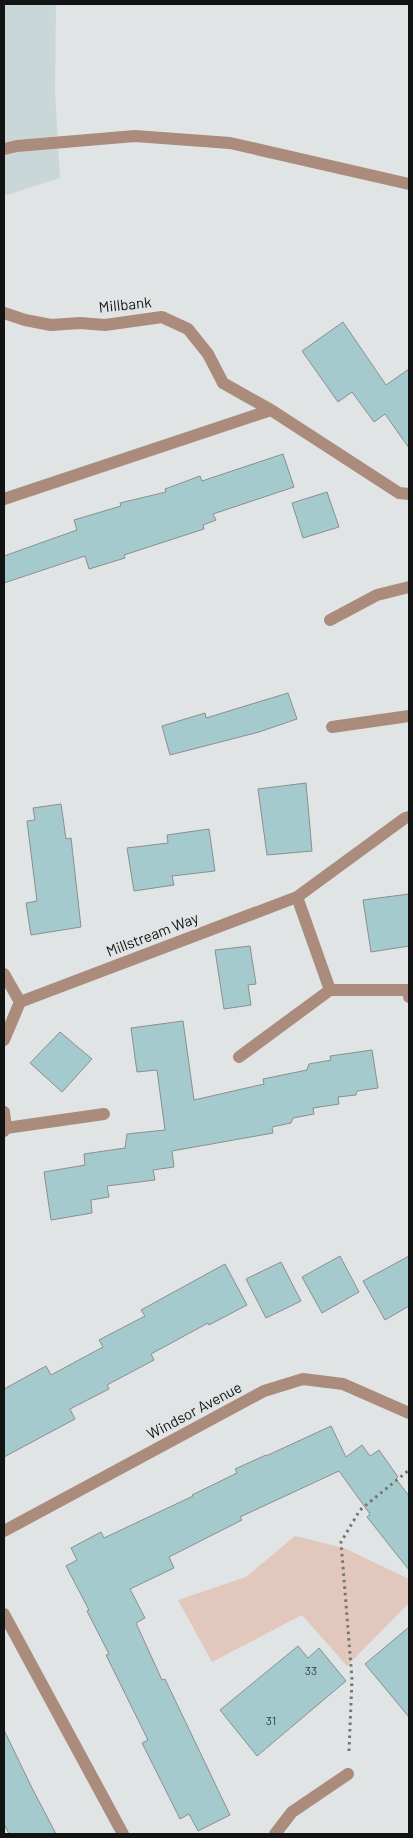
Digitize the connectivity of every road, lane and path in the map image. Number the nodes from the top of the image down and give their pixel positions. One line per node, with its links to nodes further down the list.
1 (4, 149): 2 (street)
2 (409, 184)
3 (4, 313): 4 (street, Millbank)
4 (271, 410): 5 (street, Millbank); 6 (street)
5 (409, 494)
6 (4, 499)
7 (409, 587): 8 (street)
8 (330, 620)
9 (409, 716): 10 (street)
10 (332, 727)
11 (409, 817): 12 (street, Millstream Way)
12 (296, 896): 14 (street); 16 (street, Millstream Way)
13 (4, 974): 16 (street)
14 (330, 990): 15 (street); 18 (street)
15 (409, 996)
16 (20, 1002): 17 (street)
17 (4, 1040)
18 (239, 1058)
19 (4, 1112): 21 (street)
20 (104, 1114): 21 (street)
21 (5, 1130)
22 (409, 1413): 24 (street, Windsor Avenue)
23 (409, 1470): 26 (path)
24 (4, 1531)
25 (4, 1614): 27 (street)
26 (348, 1774): 28 (street)
27 (123, 1834)
28 (275, 1834)

